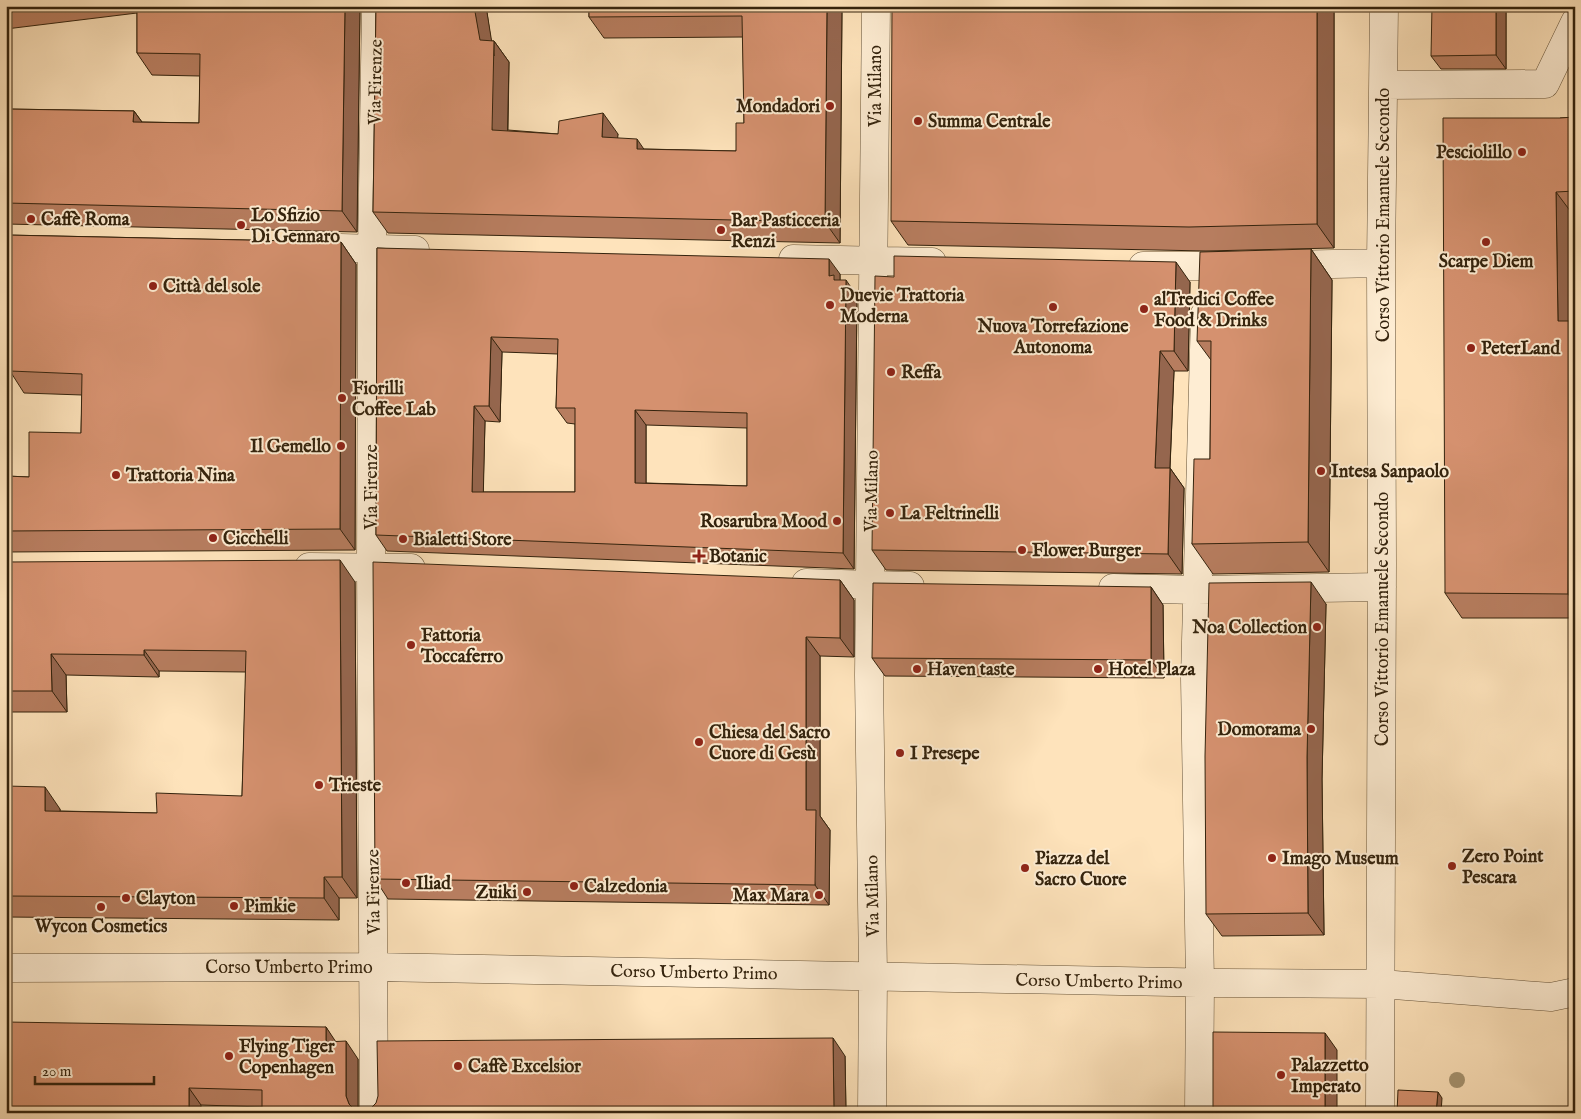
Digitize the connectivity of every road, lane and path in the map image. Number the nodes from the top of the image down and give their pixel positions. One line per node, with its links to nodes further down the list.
1 (376, 6): 7 (street, Via Firenze)
2 (876, 6): 10 (street, Via Milano)
3 (1384, 6): 5 (street, Corso Vittorio Emanuele Secondo)
4 (1575, 22): 5 (street)
5 (1384, 85): 12 (street, Corso Vittorio Emanuele Secondo)
6 (283, 247): 7 (street)
7 (372, 249): 8 (street); 15 (street, Via Firenze)
8 (441, 251)
9 (766, 258): 10 (street)
10 (874, 260): 11 (street); 19 (street, Via Milano)
11 (952, 262)
12 (1381, 263): 14 (street); 21 (street, Corso Vittorio Emanuele Secondo)
13 (1118, 265): 14 (street)
14 (1206, 267): 23 (street)
15 (371, 566): 16 (street); 17 (street); 24 (street, Via Firenze)
16 (282, 567)
17 (440, 569)
18 (779, 582): 19 (street)
19 (869, 585): 20 (street); 26 (street, Via Milano)
20 (939, 586)
21 (1382, 587): 23 (street); 28 (street, Corso Vittorio Emanuele Secondo)
22 (1088, 588): 23 (street)
23 (1198, 590): 27 (street)
24 (374, 967): 25 (street, Corso Umberto Primo); 26 (street, Corso Umberto Primo); 30 (street, Via Firenze)
25 (6, 968)
26 (873, 975): 27 (street, Corso Umberto Primo); 31 (street)
27 (1200, 983): 28 (street, Corso Umberto Primo); 32 (street)
28 (1381, 984): 29 (street, Corso Umberto Primo); 33 (street, Corso Vittorio Emanuele Secondo)
29 (1575, 992)
30 (374, 1113)
31 (872, 1113)
32 (1200, 1113)
33 (1380, 1113)

